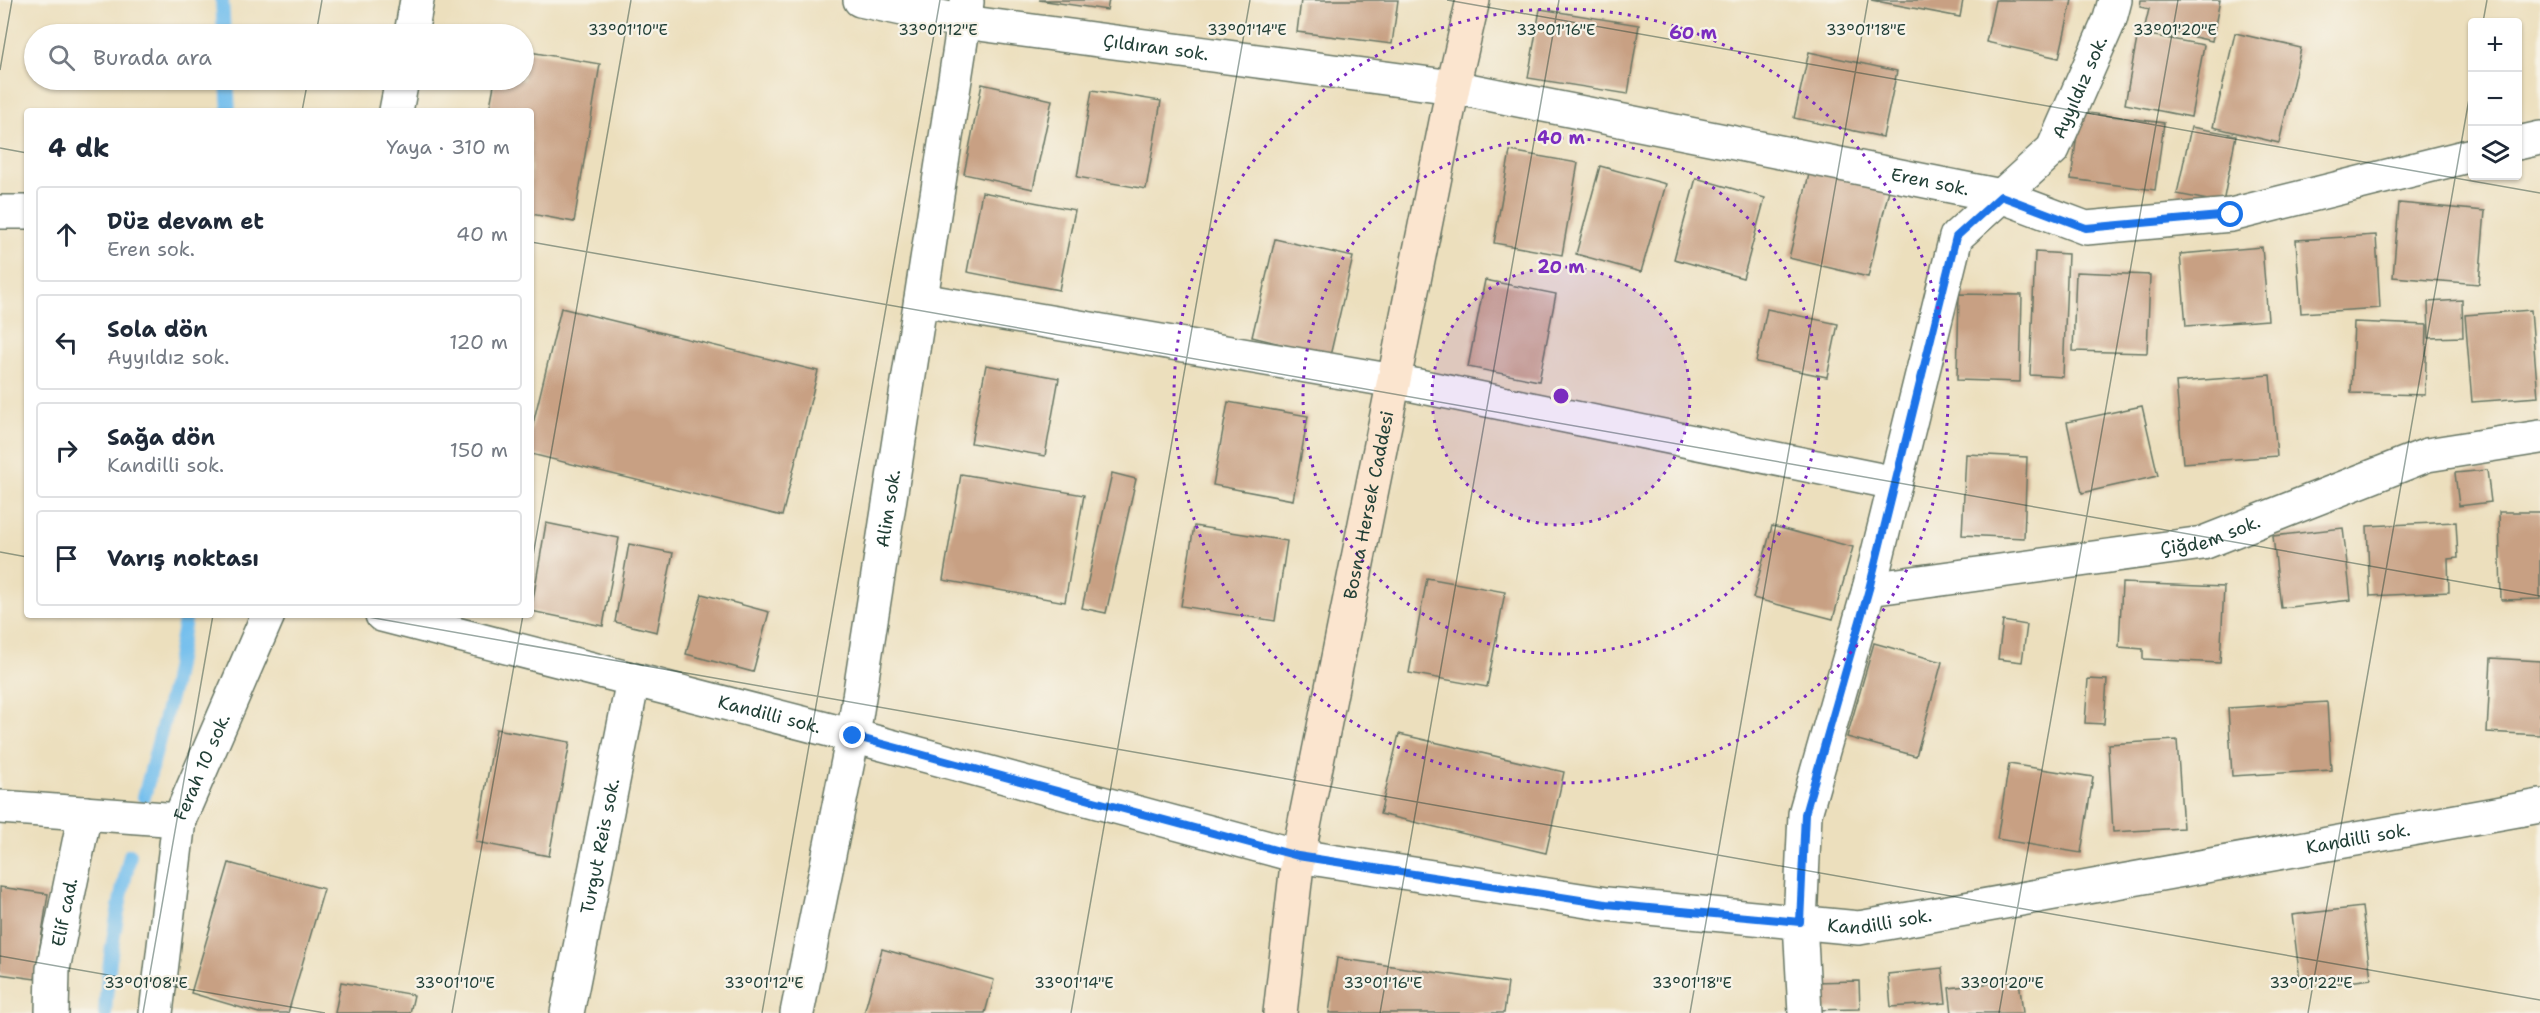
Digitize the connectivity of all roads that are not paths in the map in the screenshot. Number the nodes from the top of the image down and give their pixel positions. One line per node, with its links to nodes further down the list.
1 (417, 0): 6 (street)
2 (860, 0): 5 (street, Çıldıran sok.)
3 (1473, 0): 7 (main road, Bosna Hersek Caddesi)
4 (2115, 0): 13 (street, Ayyıldız sok.)
5 (966, 11): 7 (street, Çıldıran sok.); 16 (street, Alim sok.)
6 (413, 24)
7 (1453, 87): 13 (street, Eren sok.); 17 (main road, Bosna Hersek Caddesi)
8 (400, 90): 9 (street)
9 (397, 108)
10 (2540, 138): 11 (street)
11 (2522, 142)
12 (2468, 155): 13 (street, Eren sok.)
13 (2001, 196): 19 (street, Ayyıldız sok.)
14 (0, 212): 15 (street)
15 (24, 212)
16 (921, 300): 17 (street); 24 (street, Alim sok.)
17 (1394, 381): 19 (street); 29 (main road, Bosna Hersek Caddesi)
18 (2540, 437): 20 (street, Çiğdem sok.)
19 (1895, 483): 20 (street, Ayyıldız sok.)
20 (1869, 589): 30 (street, Ayyıldız sok.)
21 (267, 618): 28 (street, Ferah 10 sok.)
22 (394, 618): 23 (street, Kandilli sok.)
23 (633, 680): 24 (street, Kandilli sok.); 33 (street, Turgut Reis sok.)
24 (853, 736): 29 (street, Kandilli sok.); 34 (street, Alim sok.)
25 (2540, 806): 30 (street, Kandilli sok.)
26 (0, 807): 27 (street, Ferah 10 sok.)
27 (85, 813): 28 (street, Ferah 10 sok.); 31 (street, Elif cad.)
28 (179, 820): 32 (street)
29 (1298, 856): 30 (street, Kandilli sok.); 35 (main road, Bosna Hersek Caddesi)
30 (1800, 922): 36 (street, Ayyıldız sok.)
31 (52, 1013)
32 (156, 1013)
33 (567, 1013)
34 (797, 1013)
35 (1280, 1013)
36 (1805, 1013)

